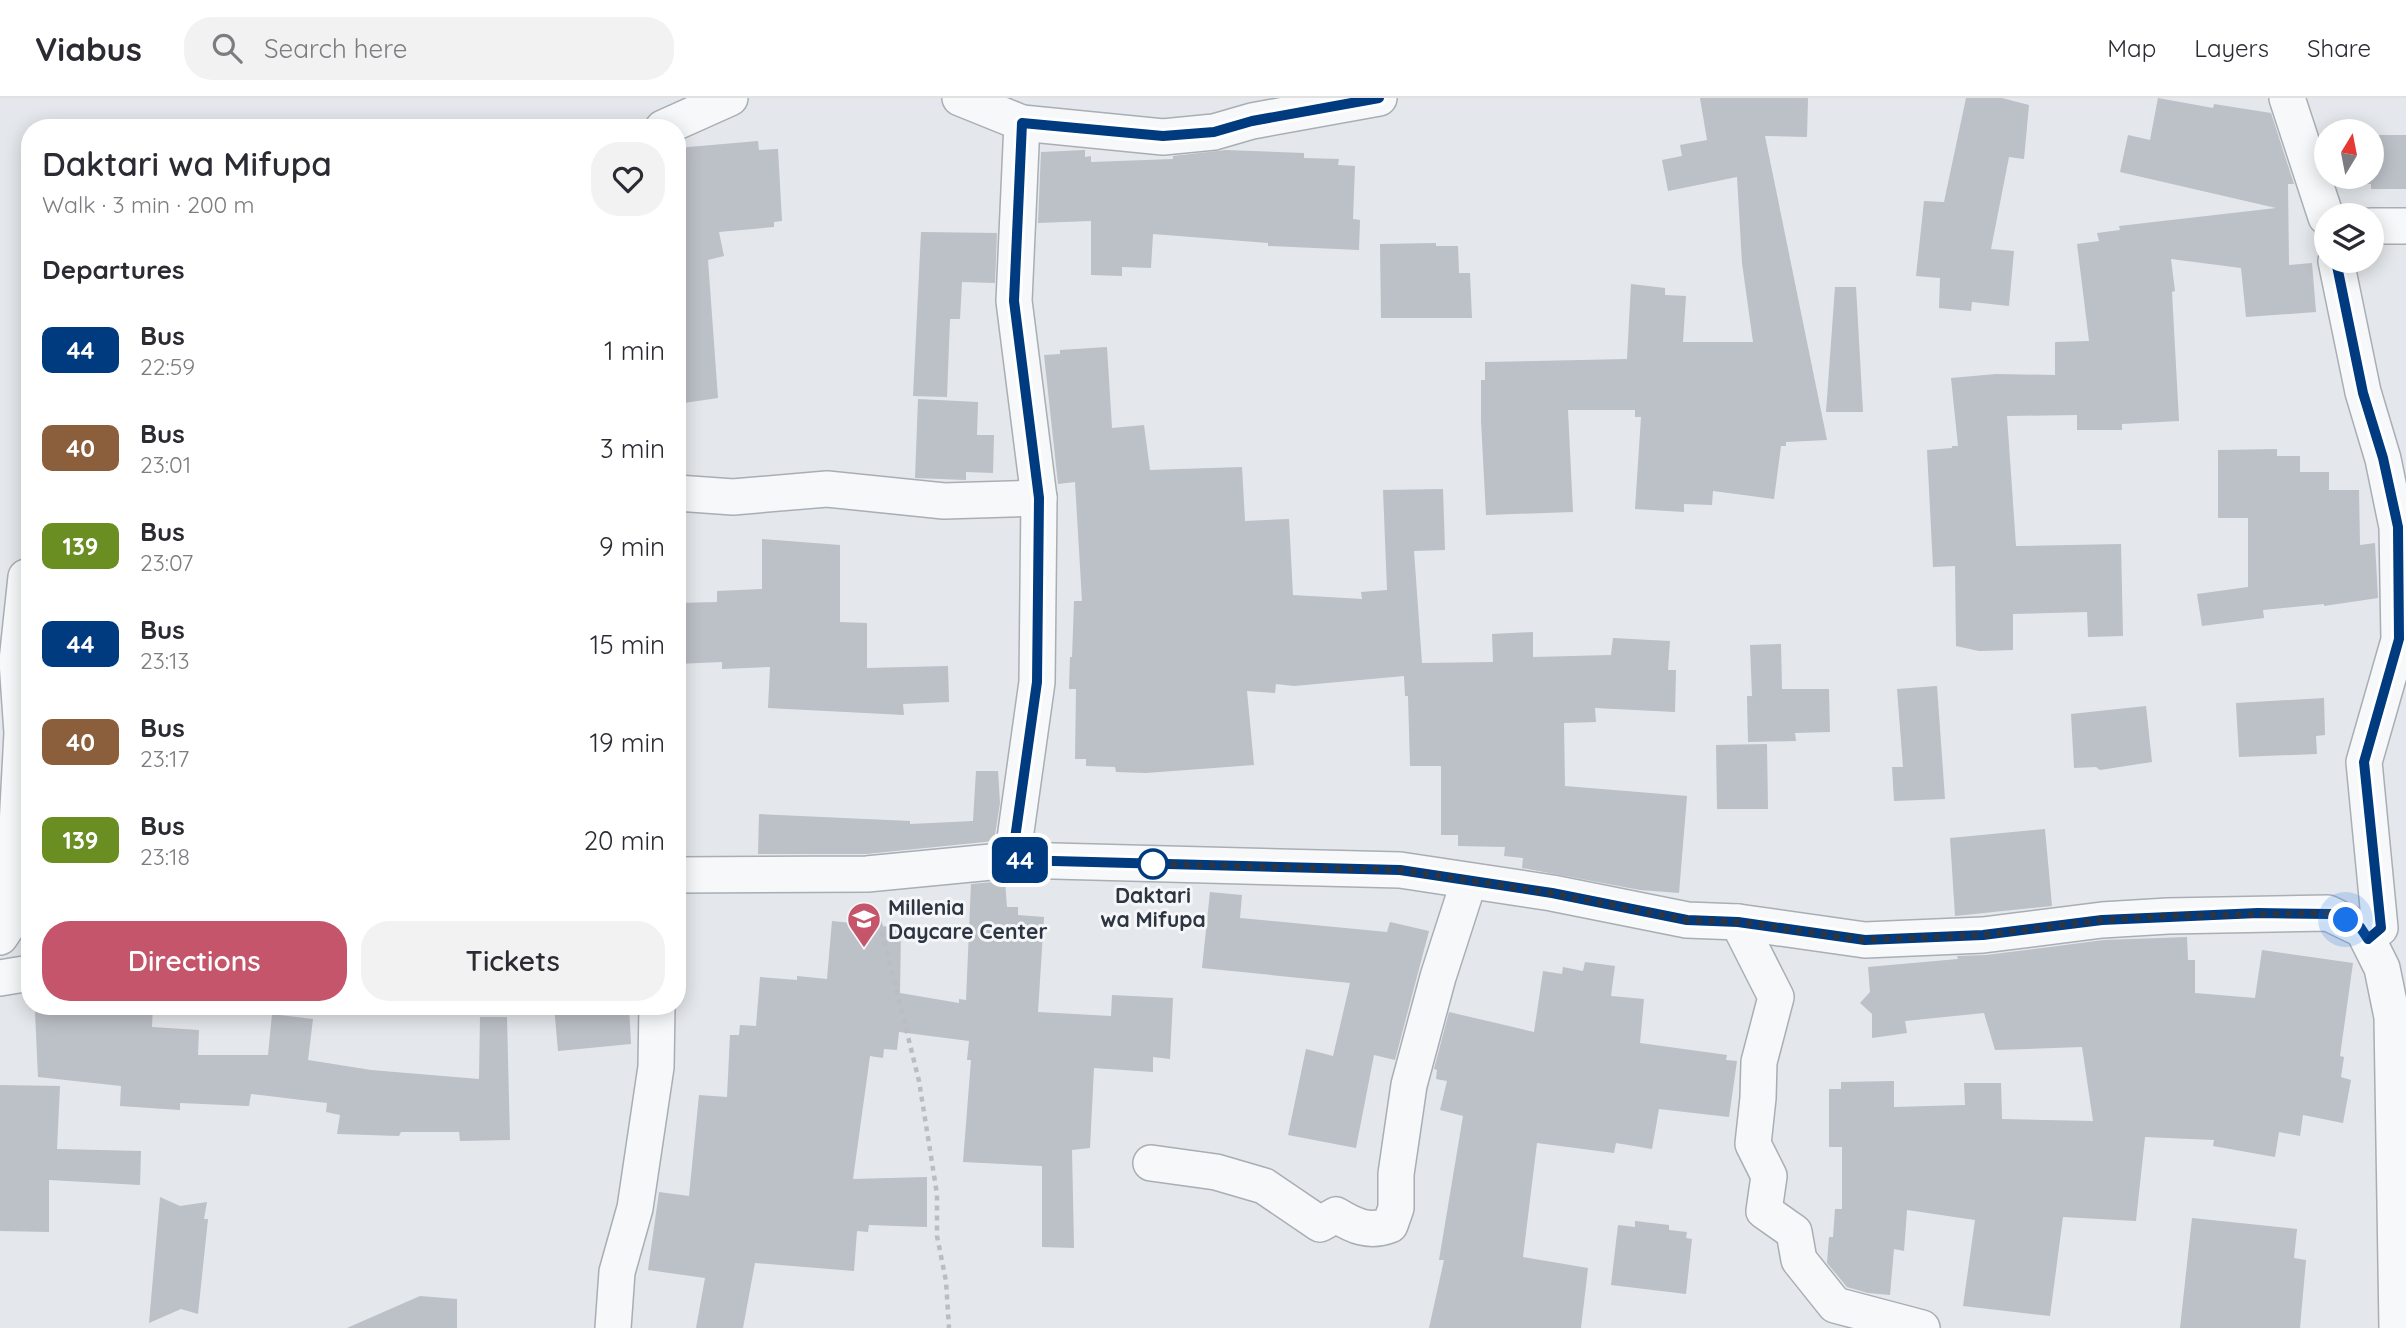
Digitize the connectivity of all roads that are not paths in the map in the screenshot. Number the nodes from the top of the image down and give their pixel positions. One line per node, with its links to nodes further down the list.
1 (730, 98): 5 (street)
2 (960, 98): 6 (street)
3 (1379, 98): 6 (street)
4 (2287, 98): 7 (street)
5 (683, 119)
6 (1022, 123): 12 (street)
7 (2321, 203)
8 (2384, 226): 9 (street)
9 (2406, 226)
10 (2338, 273): 20 (street)
11 (686, 494): 12 (street)
12 (1039, 498): 16 (street)
13 (19, 577): 14 (street)
14 (21, 719)
15 (21, 752): 21 (street)
16 (1012, 860): 17 (street); 18 (street)
17 (686, 875)
18 (1469, 881): 19 (street); 25 (street)
19 (1738, 922): 20 (street); 27 (street)
20 (2385, 931): 28 (street)
21 (0, 937)
22 (21, 974): 23 (street)
23 (0, 978)
24 (657, 1015): 26 (street)
25 (1151, 1163)
26 (613, 1328)
27 (1922, 1328)
28 (2397, 1328)

